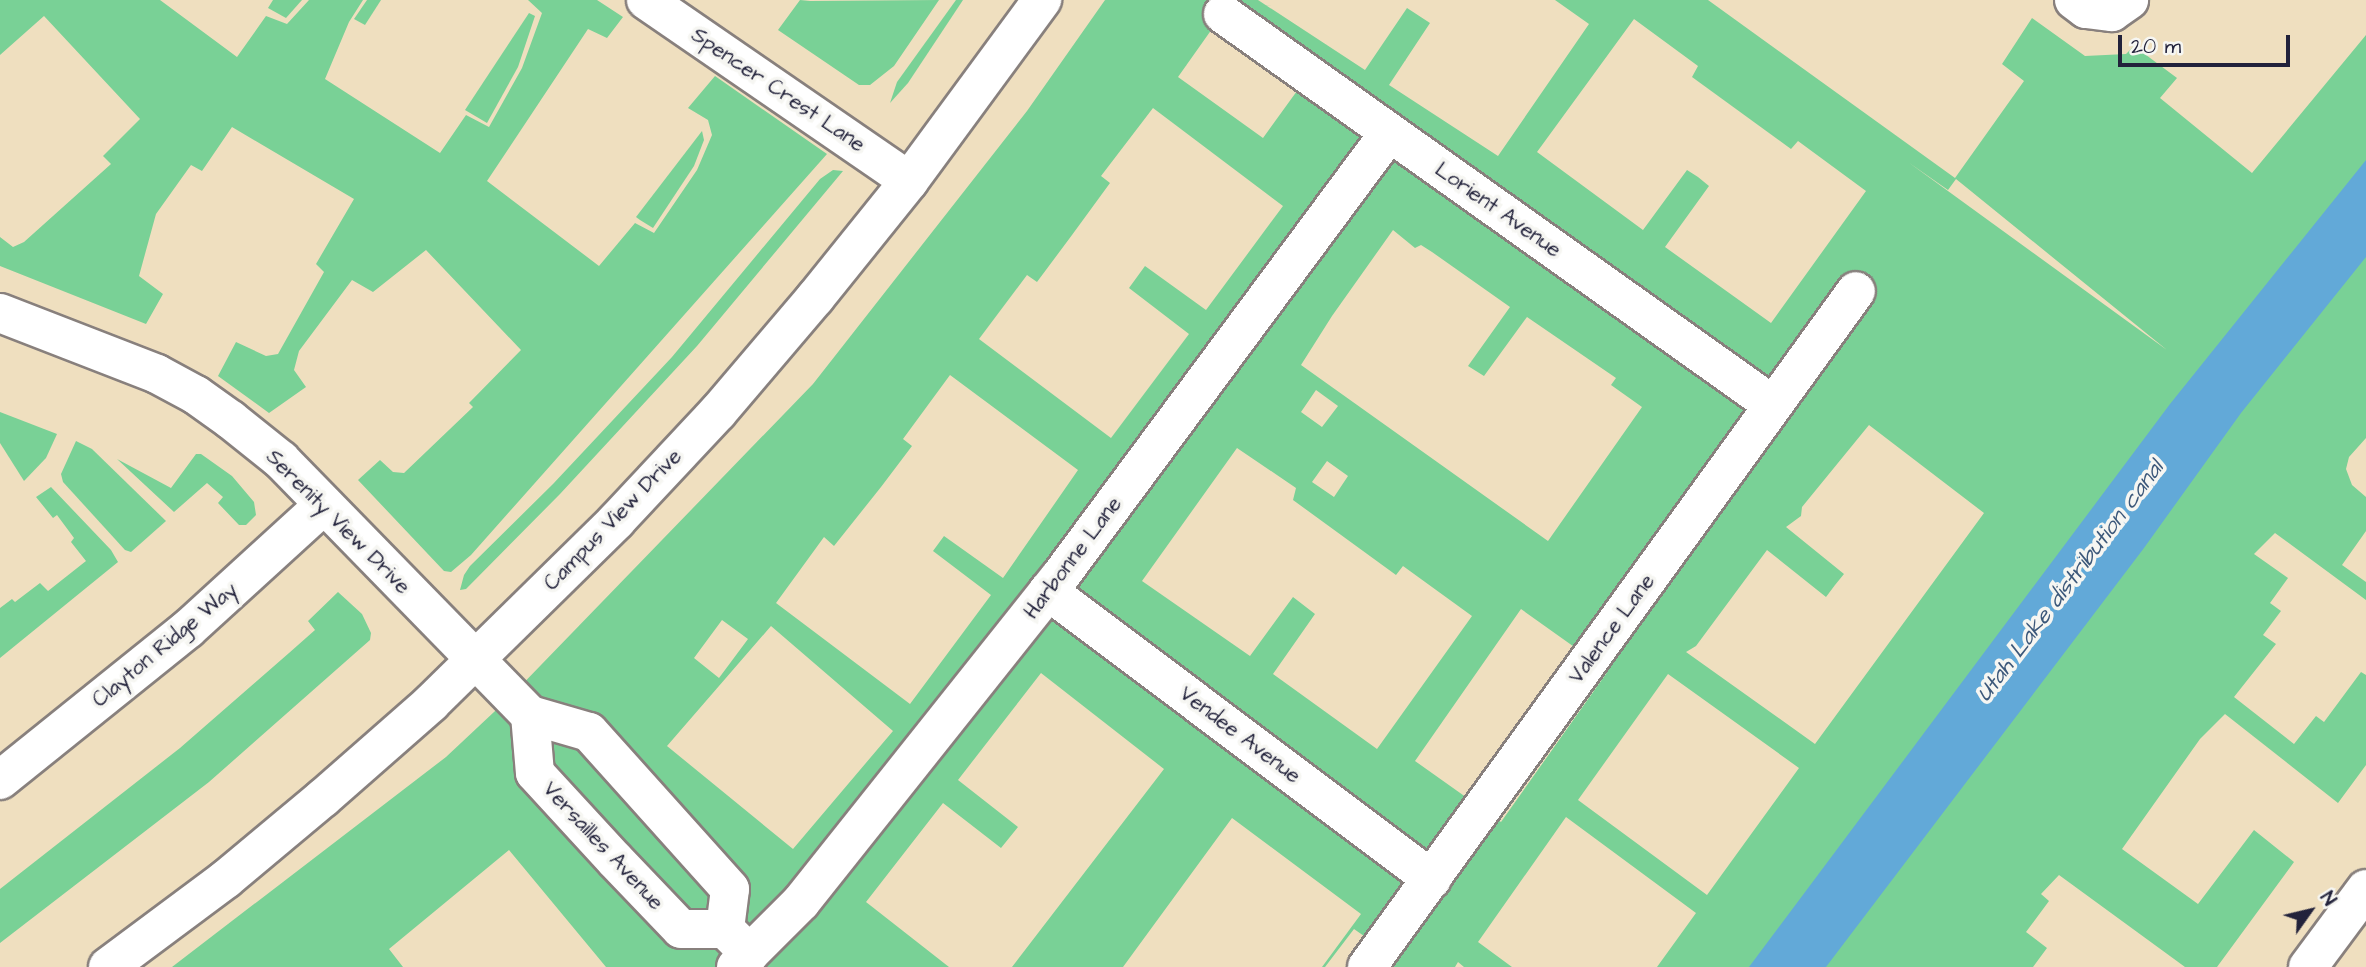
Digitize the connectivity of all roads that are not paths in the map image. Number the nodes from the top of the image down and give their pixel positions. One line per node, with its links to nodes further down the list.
1 (646, 0): 7 (street, Spencer Crest Lane)
2 (1042, 0): 7 (street, Campus View Drive)
3 (2074, 0): 4 (street)
4 (2129, 0)
5 (1223, 14): 6 (street, Lorient Avenue)
6 (1389, 132): 10 (street, Lorient Avenue); 12 (street, Harbonne Lane)
7 (909, 181): 13 (street, Campus View Drive)
8 (1856, 291): 10 (street, Valence Lane)
9 (0, 313): 11 (street, Serenity View Drive)
10 (1773, 405): 16 (street, Valence Lane)
11 (324, 505): 13 (street, Serenity View Drive); 15 (street, Clayton Ridge Way)
12 (1048, 591): 16 (street, Vendee Avenue); 18 (street, Harbonne Lane)
13 (476, 659): 14 (street); 19 (street, Campus View Drive)
14 (530, 715): 18 (street, Versailles Avenue); 18 (street)
15 (0, 780)
16 (1432, 879): 20 (street, Valence Lane)
17 (2366, 890): 21 (street)
18 (737, 950)
19 (108, 967)
20 (1367, 967)
21 (2308, 967)

